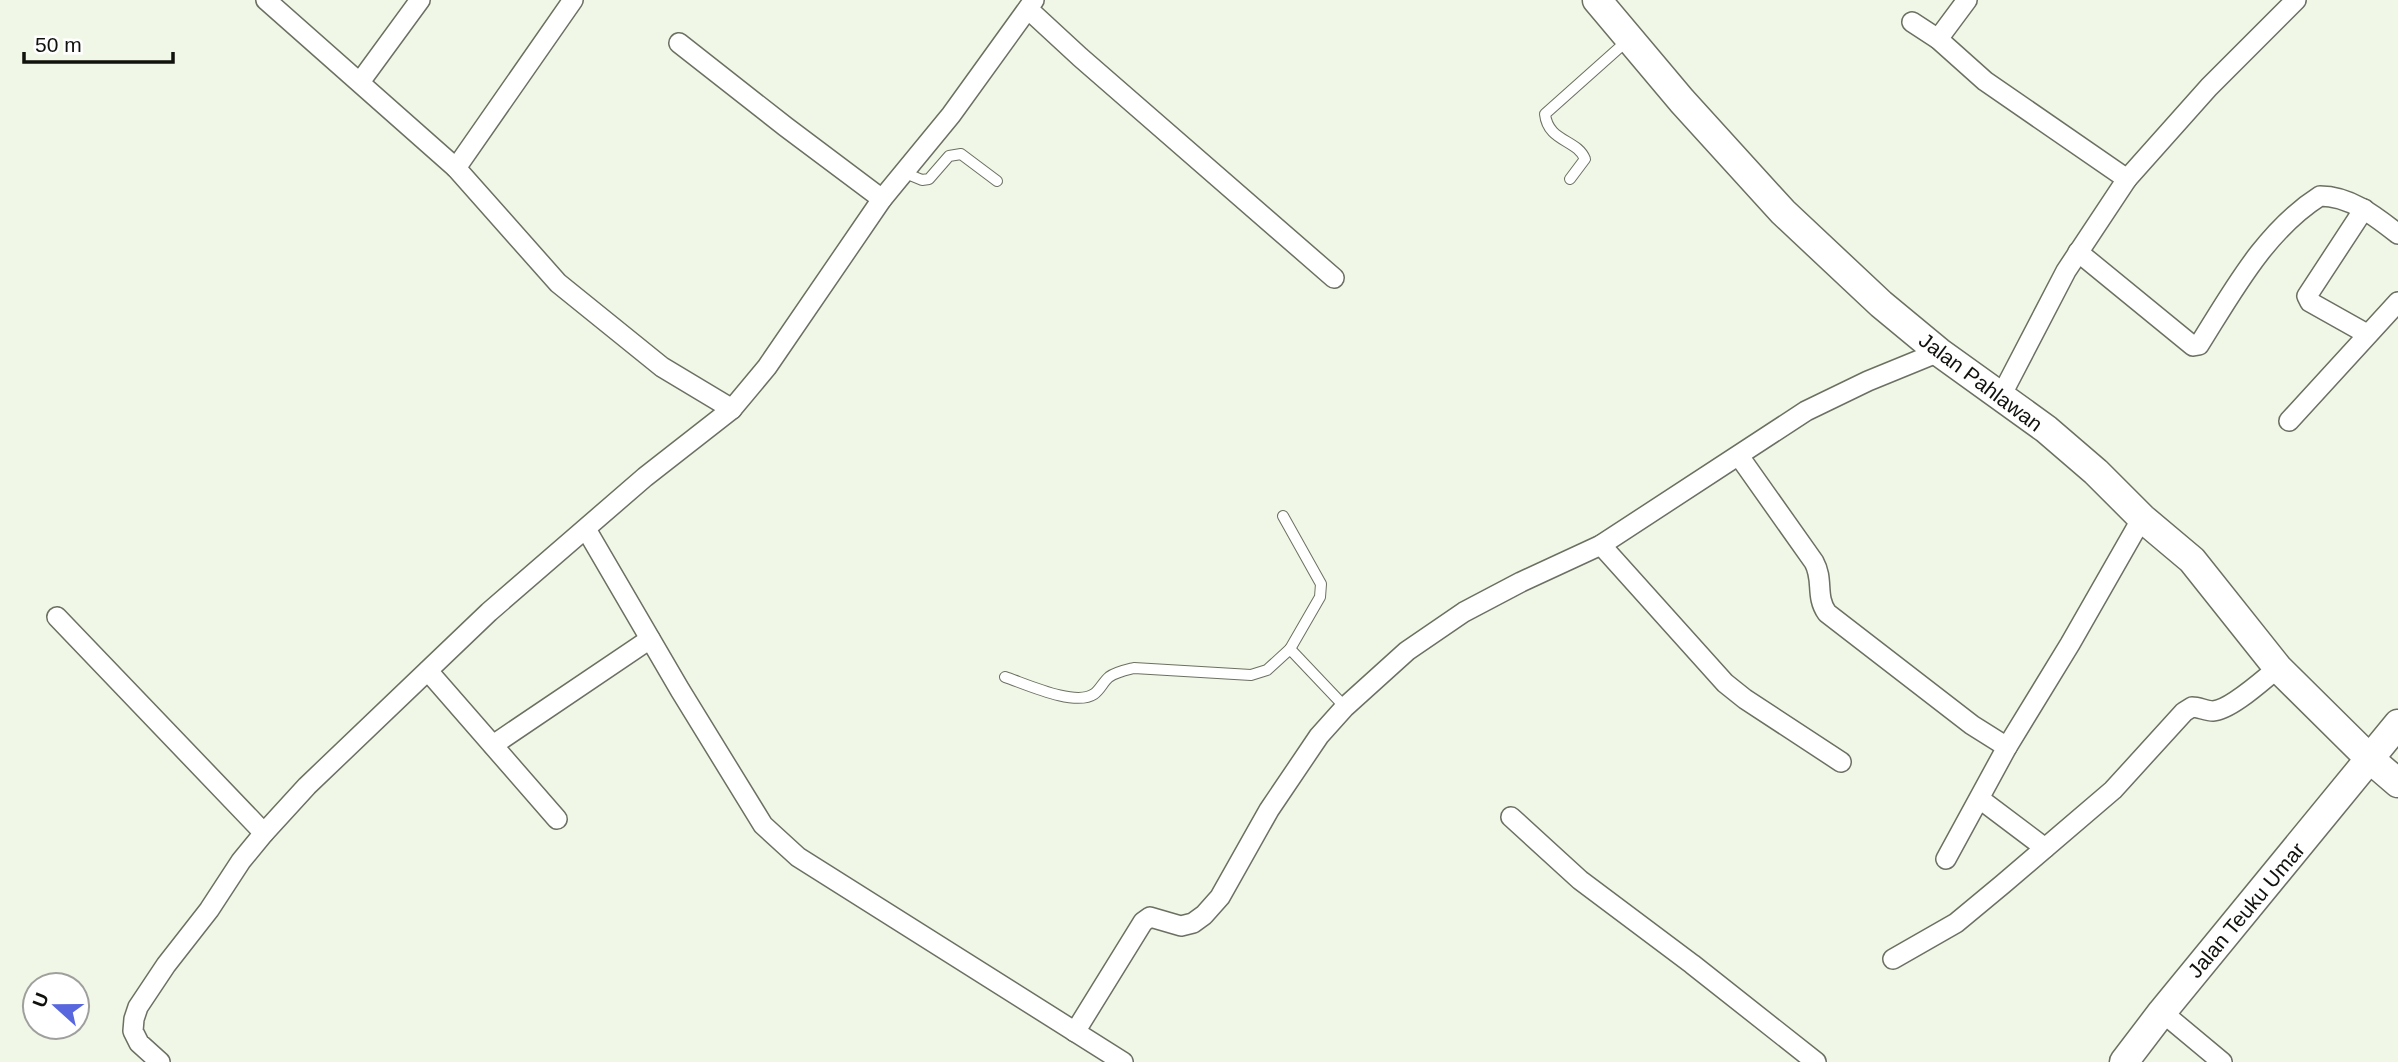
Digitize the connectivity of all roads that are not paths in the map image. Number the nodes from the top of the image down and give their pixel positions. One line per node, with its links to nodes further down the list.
1 (265, 0): 12 (street)
2 (420, 0): 12 (street)
3 (573, 0): 13 (street)
4 (1597, 0): 10 (main road, Jalan Pahlawan)
5 (1967, 0): 9 (street)
6 (2296, 0): 16 (street)
7 (1028, 4): 14 (street); 22 (street)
8 (1912, 22): 9 (street)
9 (1938, 39): 16 (street)
10 (1629, 40): 15 (lane); 25 (main road, Jalan Pahlawan)
11 (679, 43): 18 (street)
12 (360, 82): 13 (street)
13 (456, 168): 27 (street)
14 (905, 173): 17 (lane); 18 (street)
15 (1570, 179)
16 (2127, 179): 21 (street)
17 (997, 181)
18 (882, 199): 27 (street)
19 (2364, 209): 20 (street); 21 (street); 24 (street)
20 (2398, 234)
21 (2078, 252): 26 (street)
22 (1334, 278)
23 (2398, 302): 24 (street)
24 (2367, 334): 28 (street)
25 (1938, 352): 26 (main road, Jalan Pahlawan); 29 (street)
26 (2001, 396): 31 (main road, Jalan Pahlawan)
27 (732, 409): 32 (street)
28 (2289, 421)
29 (1740, 456): 33 (street); 43 (street)
30 (1283, 516): 36 (lane)
31 (2142, 517): 37 (main road, Jalan Pahlawan); 43 (street)
32 (586, 529): 35 (street); 38 (street)
33 (1601, 545): 40 (street); 45 (street)
34 (57, 617): 50 (street)
35 (650, 639): 42 (street); 55 (street)
36 (1290, 649): 39 (lane); 40 (lane)
37 (2278, 668): 44 (main road, Jalan Pahlawan); 51 (street)
38 (428, 671): 42 (street); 50 (street)
39 (1005, 677)
40 (1345, 707): 55 (street)
41 (2398, 724): 44 (main road, Jalan Teuku Umar)
42 (493, 745): 49 (street)
43 (2007, 747): 47 (street)
44 (2370, 759): 46 (main road, Jalan Pahlawan); 54 (main road, Jalan Teuku Umar)
45 (1842, 762)
46 (2398, 783)
47 (1980, 799): 51 (street); 52 (street)
48 (1511, 817): 58 (street)
49 (557, 819)
50 (264, 833): 56 (street)
51 (2045, 848): 53 (street)
52 (1946, 859)
53 (1893, 959)
54 (2162, 1012): 59 (main road, Jalan Teuku Umar); 60 (street)
55 (1074, 1032): 57 (street)
56 (160, 1062)
57 (1123, 1062)
58 (1816, 1062)
59 (2124, 1062)
60 (2222, 1062)

